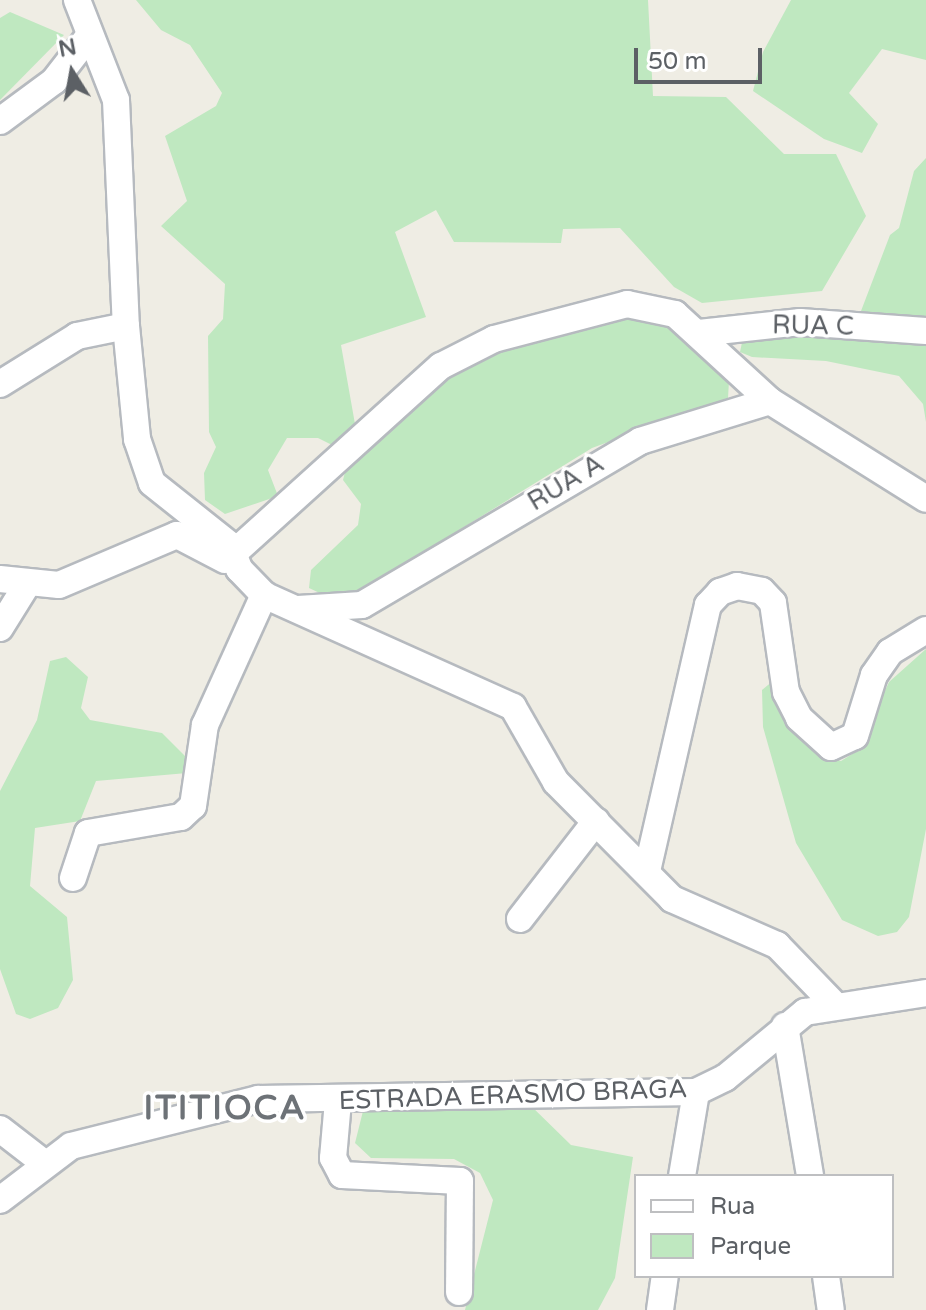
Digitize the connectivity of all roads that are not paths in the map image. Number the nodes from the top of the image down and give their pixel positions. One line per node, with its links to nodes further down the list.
1 (77, 0): 2 (street)
2 (89, 36): 3 (street); 4 (street)
3 (0, 121)
4 (126, 326): 7 (street); 10 (street)
5 (926, 331): 6 (street, RUA C)
6 (699, 333): 8 (street); 10 (street)
7 (0, 384)
8 (770, 401): 9 (street); 13 (street, RUA A)
9 (926, 499)
10 (237, 560): 12 (street); 13 (street)
11 (0, 579): 12 (street)
12 (26, 586): 14 (street)
13 (275, 602): 16 (street); 18 (street)
14 (0, 628)
15 (926, 630): 17 (street)
16 (596, 821): 17 (street); 19 (street)
17 (647, 871): 21 (street)
18 (73, 878)
19 (520, 919)
20 (926, 993): 21 (street, ESTRADA ERASMO BRAGA)
21 (833, 1003): 22 (street, ESTRADA ERASMO BRAGA)
22 (785, 1026): 23 (street, ESTRADA ERASMO BRAGA); 28 (street)
23 (696, 1092): 24 (street, ESTRADA ERASMO BRAGA); 27 (street)
24 (338, 1101): 26 (street, ESTRADA ERASMO BRAGA); 32 (street)
25 (0, 1129): 26 (street)
26 (44, 1163): 29 (street, ESTRADA ERASMO BRAGA)
27 (682, 1174)
28 (810, 1174)
29 (0, 1200)
30 (665, 1278): 33 (street)
31 (826, 1278): 34 (street)
32 (459, 1292)
33 (660, 1310)
34 (831, 1310)

